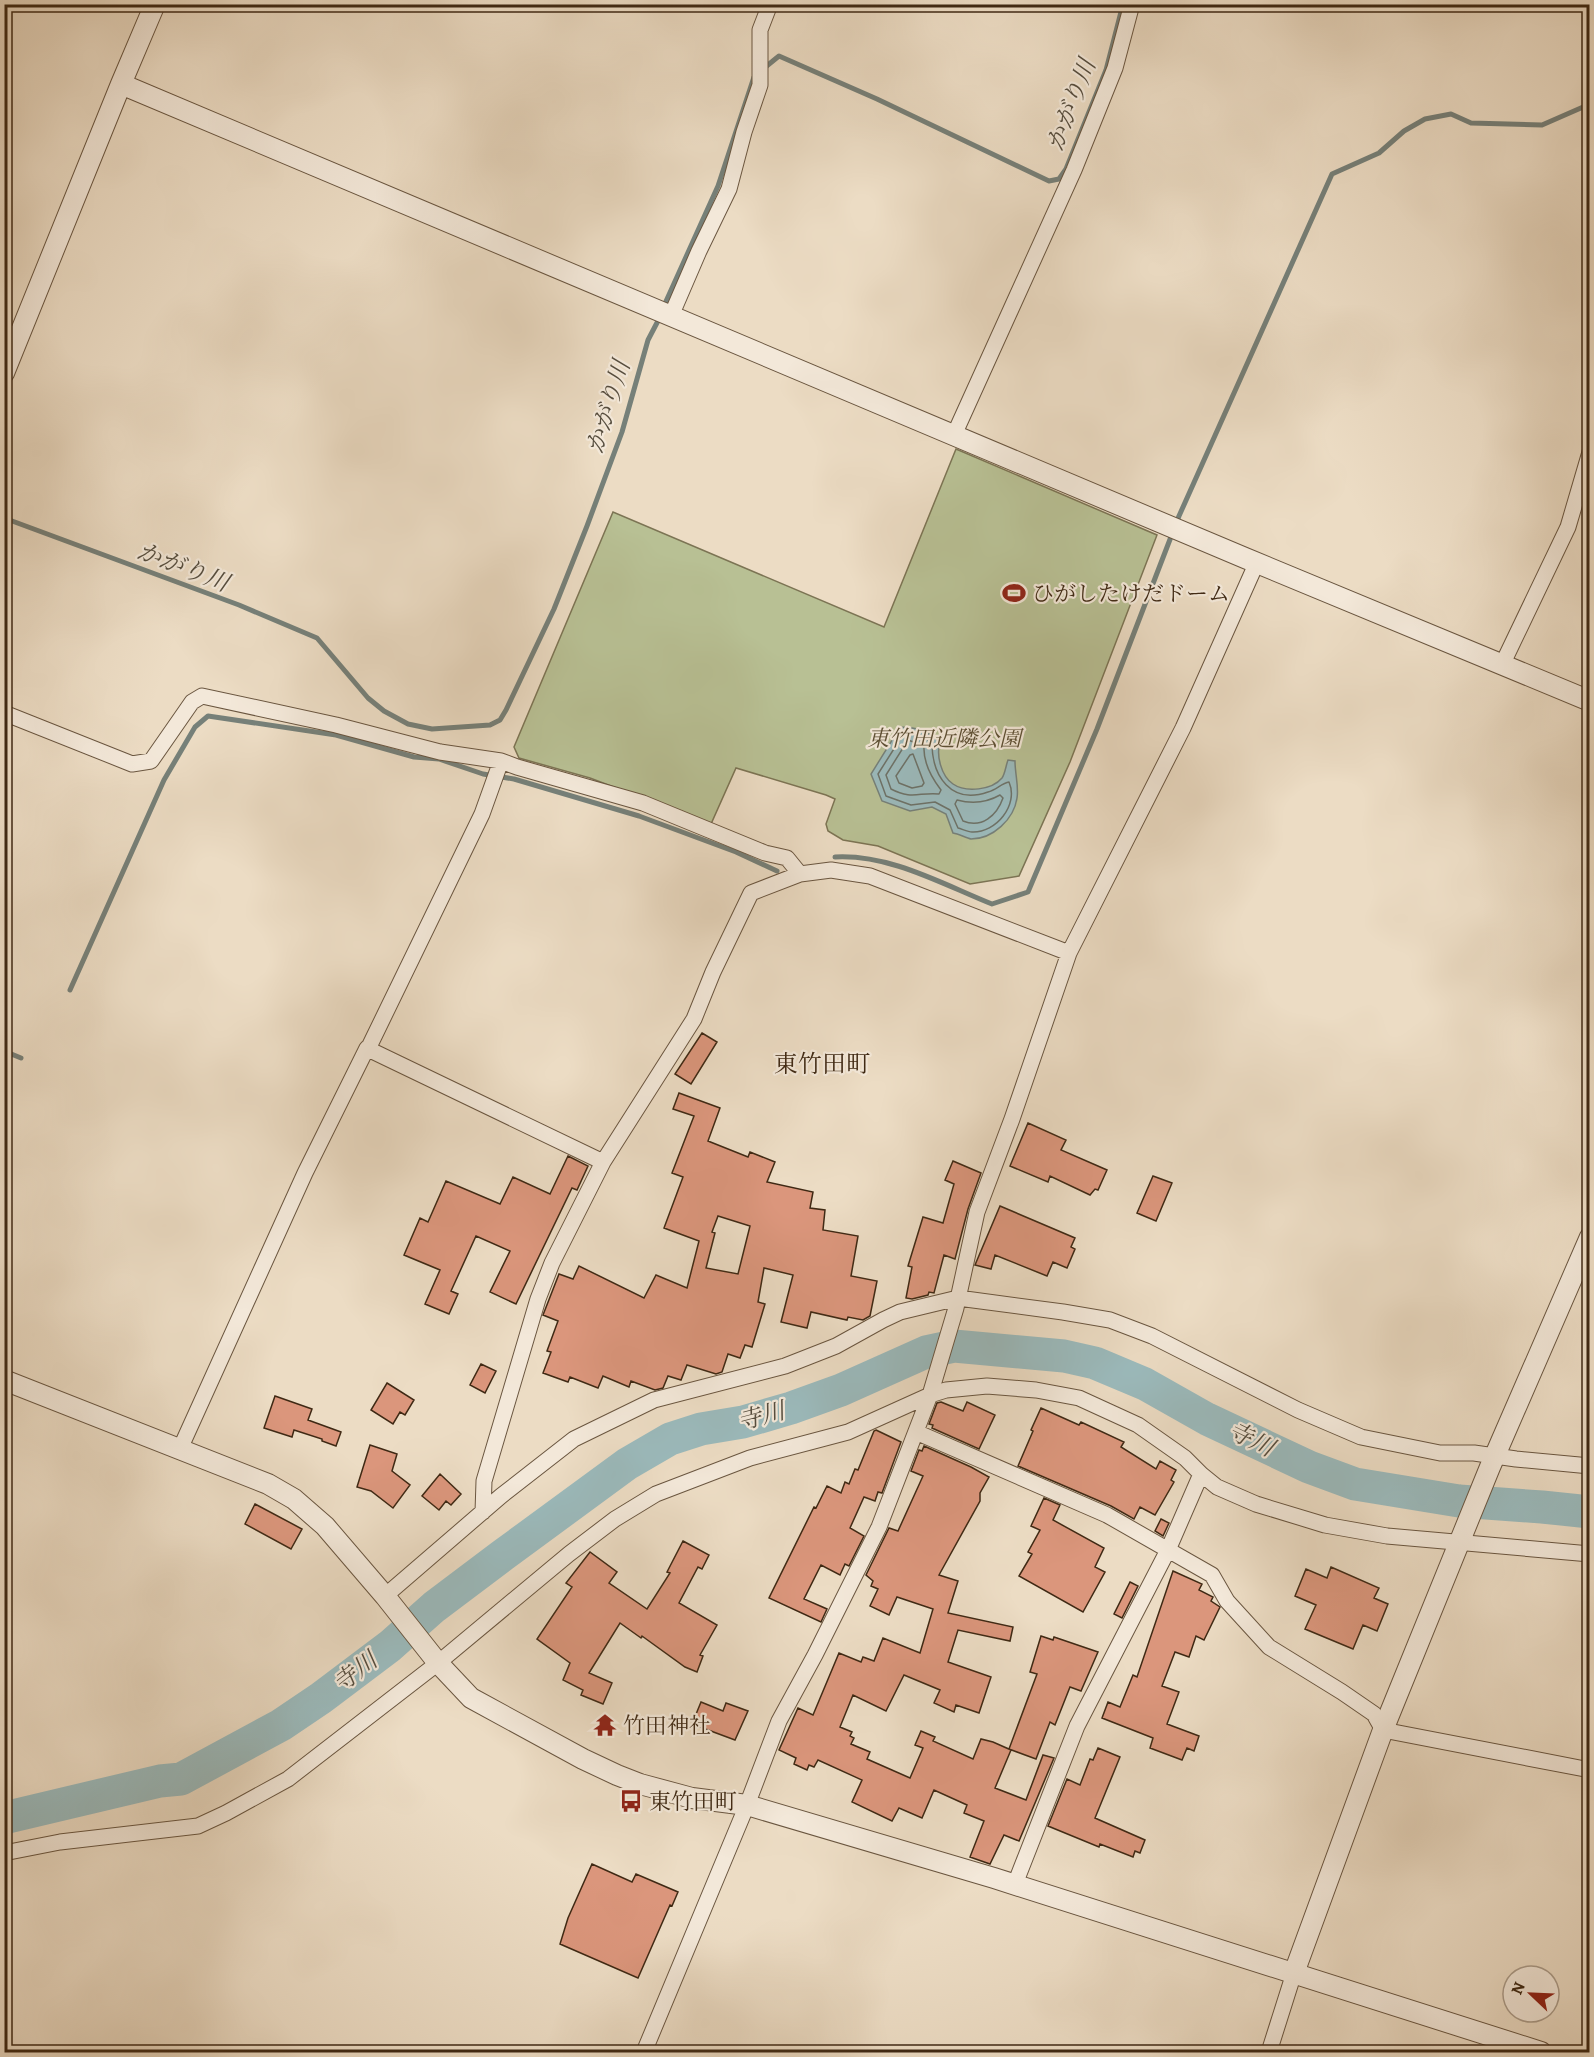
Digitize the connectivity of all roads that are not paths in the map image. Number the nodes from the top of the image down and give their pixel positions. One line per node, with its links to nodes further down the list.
1 (156, 4): 4 (street)
2 (770, 4): 5 (street)
3 (1132, 4): 7 (street)
4 (121, 84): 5 (street); 6 (street)
5 (671, 316): 7 (street)
6 (4, 373)
7 (954, 435): 9 (street)
8 (1590, 452): 10 (street)
9 (1257, 562): 10 (street); 15 (street)
10 (1502, 665): 11 (street)
11 (1590, 702)
12 (4, 713): 13 (street)
13 (501, 760): 14 (street); 16 (street)
14 (800, 874): 15 (street); 17 (street)
15 (1069, 953): 19 (street)
16 (368, 1049): 17 (street); 23 (street)
17 (603, 1162): 27 (street)
18 (1590, 1237): 24 (street)
19 (957, 1303): 21 (street); 24 (street); 27 (street)
20 (4, 1380): 23 (street)
21 (932, 1390): 22 (street); 26 (street); 32 (street)
22 (916, 1432): 29 (street); 35 (street)
23 (180, 1449): 31 (street)
24 (1492, 1461): 25 (street); 28 (street)
25 (1590, 1466)
26 (1201, 1474): 28 (street); 29 (street)
27 (483, 1512): 31 (street)
28 (1460, 1539): 30 (street); 33 (street)
29 (1168, 1550): 33 (street); 37 (street)
30 (1590, 1554)
31 (387, 1598): 32 (street)
32 (436, 1660): 35 (street); 36 (street)
33 (1383, 1730): 34 (street); 38 (street)
34 (1590, 1770)
35 (747, 1805): 37 (street); 39 (street)
36 (4, 1853)
37 (1015, 1884): 38 (street)
38 (1294, 1973): 40 (street); 41 (street)
39 (644, 2052)
40 (1269, 2052)
41 (1541, 2052)

